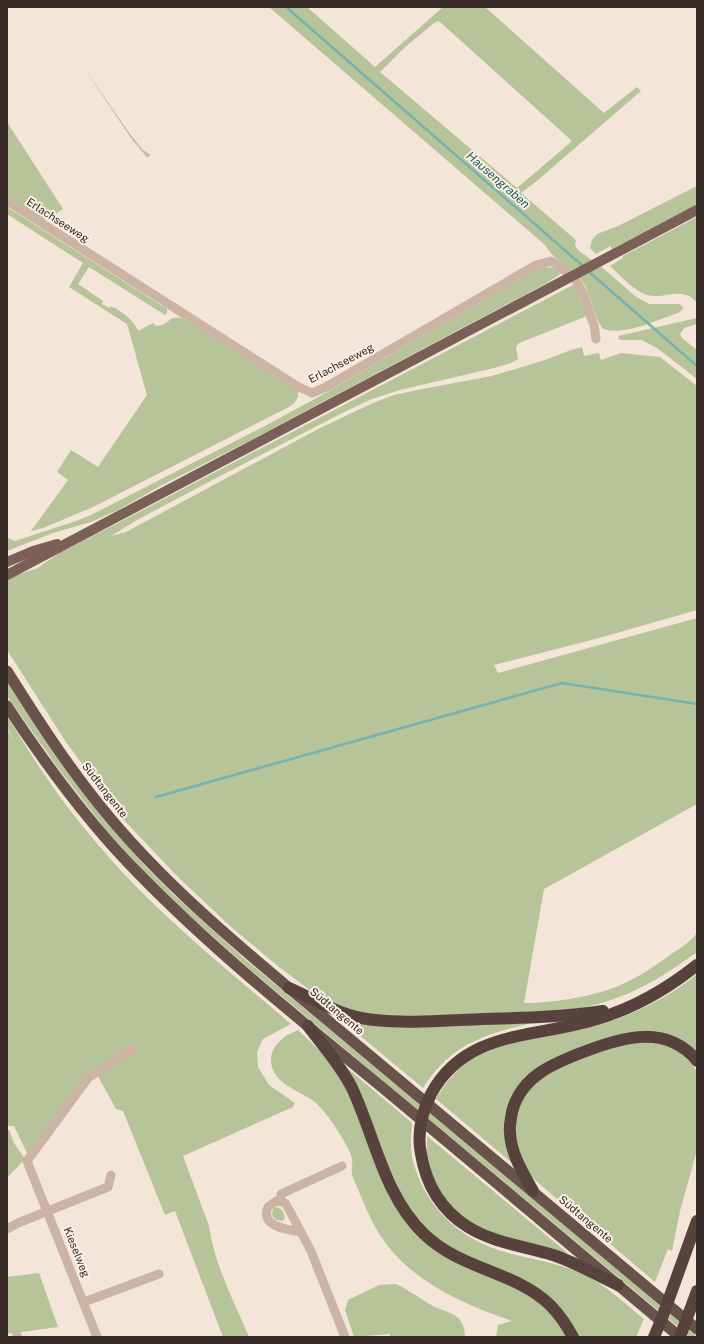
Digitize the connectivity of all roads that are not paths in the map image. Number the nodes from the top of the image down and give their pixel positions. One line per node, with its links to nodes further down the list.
1 (7, 202): 3 (street, Erlachseeweg)
2 (697, 210): 4 (main road)
3 (596, 340)
4 (70, 540): 5 (main road); 6 (main road)
5 (7, 562)
6 (7, 575)
7 (7, 671): 10 (highway, Südtangente)
8 (7, 706): 12 (highway)
9 (697, 964): 11 (highway)
10 (289, 988): 11 (highway); 17 (highway, Südtangente)
11 (626, 1008): 24 (highway)
12 (308, 1026): 24 (highway); 30 (highway)
13 (132, 1049): 19 (street, Kieselweg)
14 (697, 1061): 17 (highway)
15 (342, 1166): 18 (street)
16 (111, 1175): 19 (street)
17 (533, 1191): 27 (highway, Südtangente)
18 (280, 1201): 22 (street); 22 (street)
19 (47, 1211): 21 (street); 26 (street, Kieselweg)
20 (697, 1221): 31 (highway)
21 (7, 1229)
22 (301, 1232): 29 (street)
23 (158, 1274): 26 (street)
24 (618, 1284): 32 (highway)
25 (697, 1292): 32 (highway)
26 (84, 1302): 28 (street, Kieselweg)
27 (697, 1329)
28 (97, 1337)
29 (345, 1337)
30 (573, 1337)
31 (654, 1337)
32 (680, 1337)

